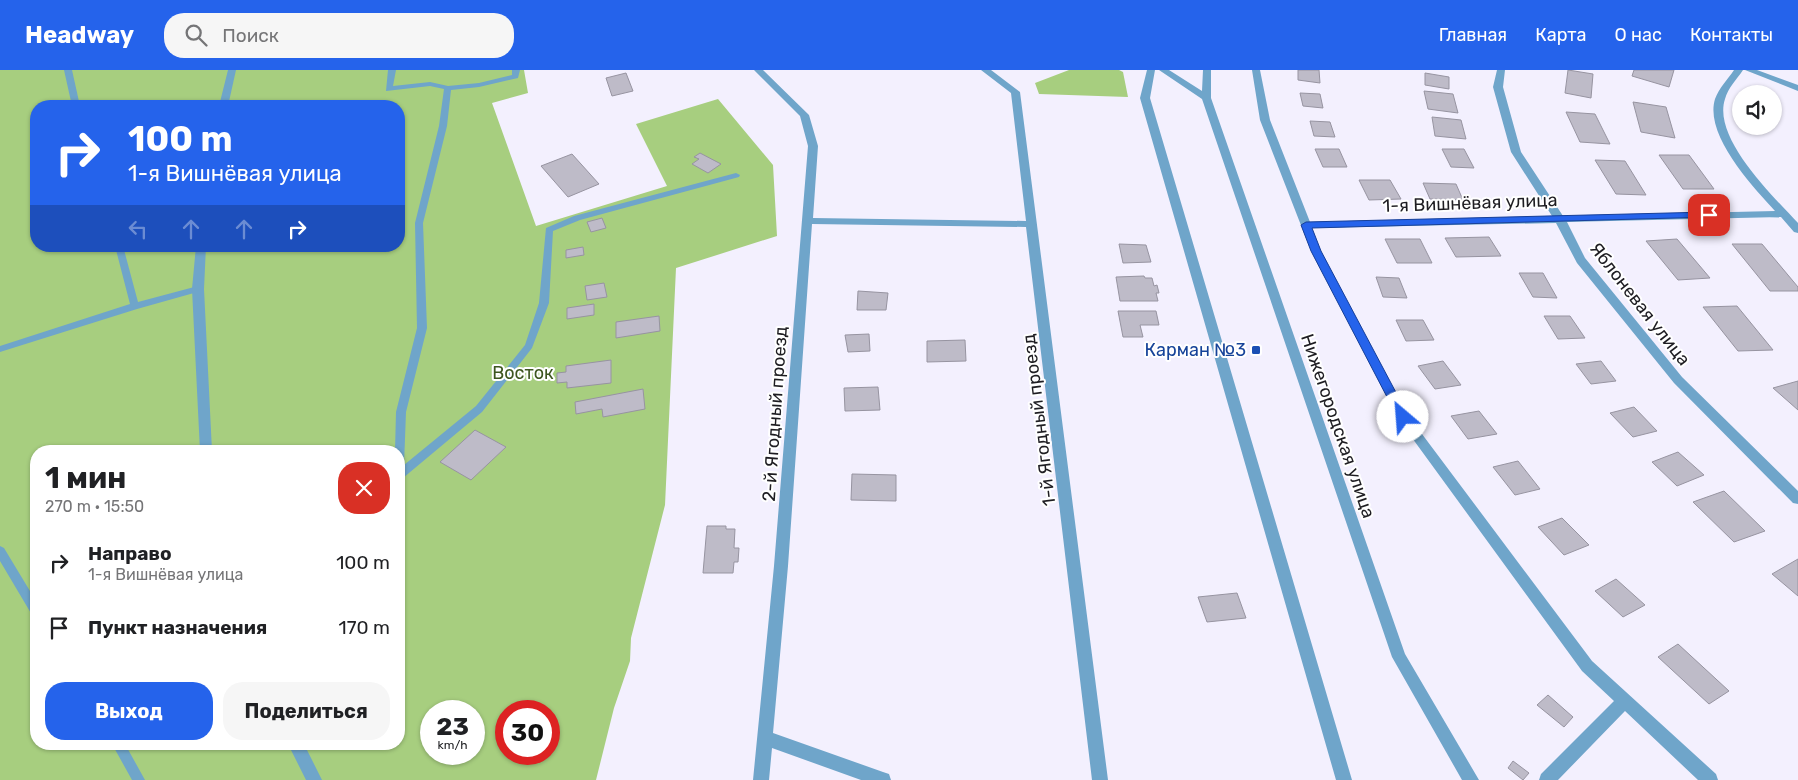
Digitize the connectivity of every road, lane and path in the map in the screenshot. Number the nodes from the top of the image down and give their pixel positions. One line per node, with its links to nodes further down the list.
1 (68, 70): 17 (lane)
2 (232, 70): 18 (street)
3 (392, 70): 14 (lane)
4 (516, 70): 14 (lane)
5 (758, 70): 22 (street, 2-й Ягодный проезд)
6 (986, 70): 23 (street, 1-й Ягодный проезд)
7 (1151, 70): 46 (street)
8 (1163, 70): 16 (street)
9 (1207, 70): 16 (street, Нижегородская улица)
10 (1256, 70): 24 (street)
11 (1501, 70): 21 (street, Яблоневая улица)
12 (1739, 70): 20 (street)
13 (1749, 70): 15 (street)
14 (448, 88): 32 (lane)
15 (1798, 88)
16 (1206, 98): 47 (street, Нижегородская улица)
17 (75, 100)
18 (225, 100)
19 (736, 175): 33 (lane)
20 (1784, 214): 21 (street, 1-я Вишнёвая улица); 25 (street)
21 (1558, 218): 24 (street, 1-я Вишнёвая улица); 34 (street, Яблоневая улица)
22 (808, 221): 23 (street); 38 (street, 2-й Ягодный проезд)
23 (1032, 224): 45 (street, 1-й Ягодный проезд)
24 (1306, 225): 37 (street)
25 (1798, 230)
26 (121, 252): 29 (lane)
27 (201, 252): 28 (street)
28 (198, 289): 29 (lane); 31 (street)
29 (135, 306): 30 (lane)
30 (0, 349)
31 (206, 445)
32 (400, 445)
33 (405, 470)
34 (1798, 499)
35 (0, 551): 36 (lane)
36 (30, 601)
37 (1624, 701): 48 (street); 49 (street)
38 (765, 738): 43 (street, 2-й Ягодный проезд); 44 (street)
39 (121, 750): 41 (lane)
40 (299, 750): 42 (street)
41 (138, 780)
42 (314, 780)
43 (761, 780)
44 (883, 780)
45 (1100, 780)
46 (1344, 780)
47 (1470, 780)
48 (1547, 780)
49 (1710, 780)

